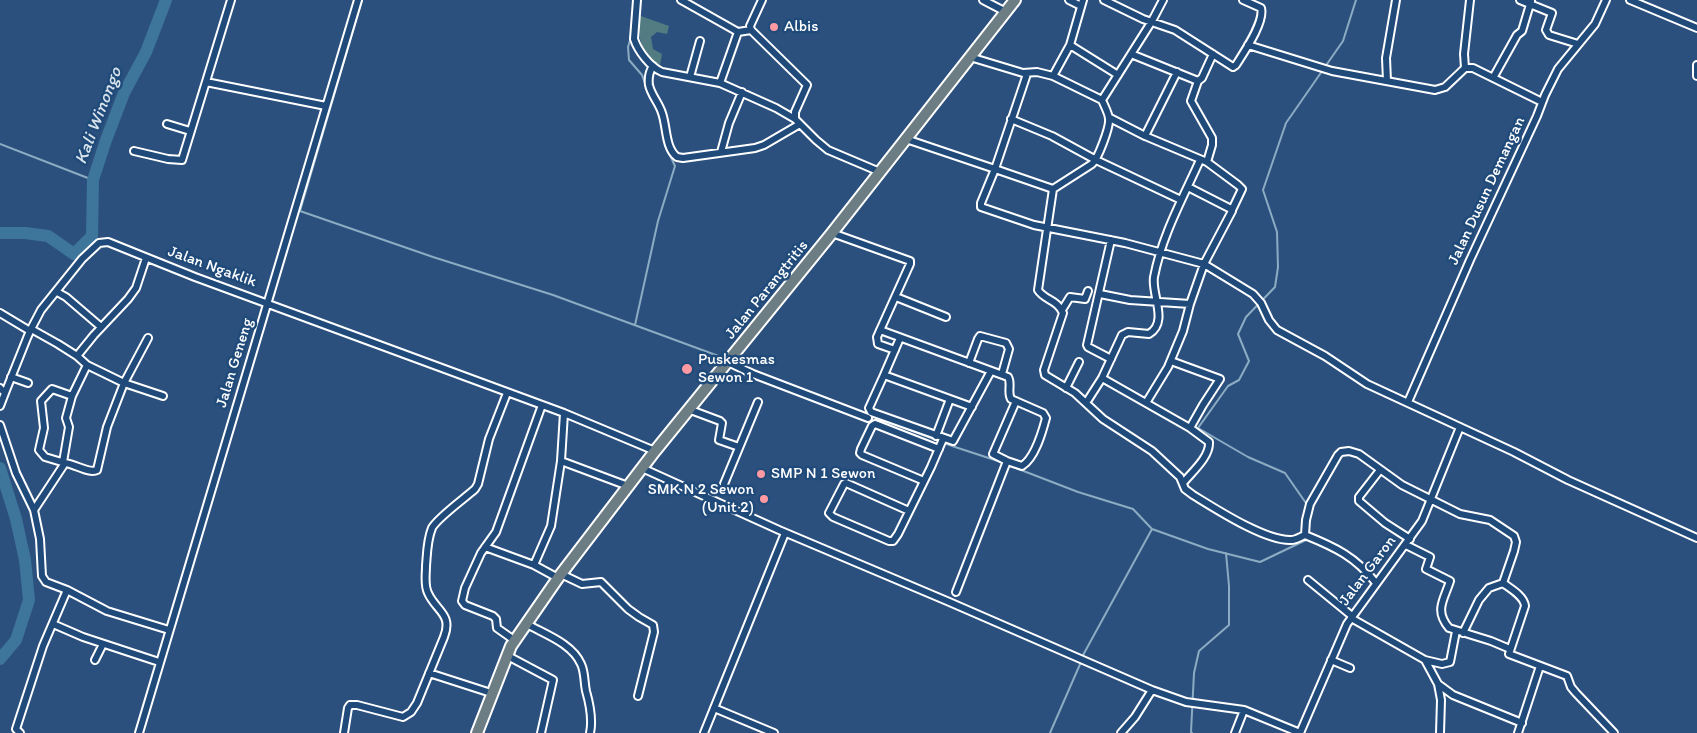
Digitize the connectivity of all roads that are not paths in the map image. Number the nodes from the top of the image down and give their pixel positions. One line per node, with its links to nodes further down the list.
1 (231, 0): 43 (street)
2 (358, 0): 48 (street, Jalan Geneng)
3 (636, 0): 32 (street)
4 (681, 0): 23 (street)
5 (762, 0): 22 (street)
6 (983, 0): 19 (street)
7 (1015, 0): 19 (main road, Jalan Parangtritis)
8 (1069, 0): 18 (street)
9 (1104, 0): 20 (street)
10 (1163, 0): 20 (street)
11 (1243, 0): 27 (street)
12 (1396, 0): 42 (street)
13 (1470, 0): 33 (street)
14 (1520, 0): 17 (street)
15 (1606, 0): 25 (street, Jalan Dusun Demangan)
16 (1630, 0): 21 (street)
17 (1531, 2): 25 (street); 40 (street)
18 (1082, 3): 26 (street)
19 (1006, 12): 30 (main road, Jalan Parangtritis)
20 (1152, 22): 28 (street); 29 (street)
21 (1697, 28)
22 (751, 30): 23 (street); 51 (street)
23 (738, 32): 44 (street)
24 (700, 41): 39 (street)
25 (1578, 44): 47 (street, Jalan Dusun Demangan)
26 (1070, 45): 36 (street); 37 (street)
27 (1248, 45): 29 (street); 42 (street)
28 (1131, 54): 34 (street); 36 (street)
29 (1213, 54): 41 (street)
30 (970, 57): 35 (street); 55 (main road, Jalan Parangtritis)
31 (1697, 65): 38 (street)
32 (653, 66): 39 (street); 57 (street)
33 (1465, 68): 40 (street); 42 (street)
34 (1177, 72): 41 (street); 54 (street)
35 (1027, 74): 37 (street); 50 (street)
36 (1118, 75): 46 (street)
37 (1053, 76): 46 (street)
38 (1697, 76)
39 (690, 77): 44 (street)
40 (1493, 78): 47 (street)
41 (1198, 81): 59 (street)
42 (1387, 81)
43 (206, 82): 48 (street); 53 (street)
44 (720, 83): 45 (street)
45 (742, 92): 51 (street); 57 (street)
46 (1102, 100): 49 (street)
47 (1542, 102): 111 (street, Jalan Dusun Demangan)
48 (326, 106): 77 (street, Jalan Geneng)
49 (1110, 118): 54 (street); 58 (street)
50 (1011, 119): 58 (street); 60 (street)
51 (798, 122): 57 (street); 61 (street)
52 (167, 124): 53 (street)
53 (190, 131): 56 (street)
54 (1144, 136): 59 (street)
55 (906, 138): 60 (street); 61 (main road, Jalan Parangtritis)
56 (134, 151)
57 (721, 152)
58 (1096, 160): 63 (street); 64 (street)
59 (1203, 161): 62 (street); 65 (street)
60 (995, 169): 63 (street); 66 (street)
61 (880, 172): 67 (main road, Jalan Parangtritis)
62 (1188, 187): 64 (street); 65 (street)
63 (1053, 189): 66 (street)
64 (1181, 200): 69 (street)
65 (1232, 210): 71 (street)
66 (1047, 228): 68 (street); 79 (street)
67 (832, 233): 75 (street); 91 (main road, Jalan Parangtritis)
68 (1112, 240): 69 (street); 74 (street)
69 (1161, 252): 71 (street); 76 (street)
70 (146, 258): 73 (street, Jalan Ngaklik); 77 (street, Jalan Ngaklik); 82 (street)
71 (1204, 264): 78 (street); 111 (street)
72 (1088, 291): 79 (street)
73 (57, 292): 82 (street); 84 (street, Jalan Ngaklik)
74 (1100, 294): 76 (street); 89 (street)
75 (896, 297): 81 (street); 83 (street)
76 (1158, 302): 78 (street); 89 (street)
77 (268, 303): 104 (street, Jalan Ngaklik); 154 (street, Jalan Geneng)
78 (1190, 304): 90 (street)
79 (1062, 310): 103 (street)
80 (0, 313): 84 (street)
81 (946, 317)
82 (101, 327): 88 (street)
83 (880, 330): 86 (street); 87 (street)
84 (30, 331): 88 (street); 98 (street, Jalan Ngaklik)
85 (148, 338): 101 (street)
86 (900, 338): 87 (street); 93 (street)
87 (895, 350): 97 (street)
88 (77, 356): 94 (street)
89 (1111, 359): 99 (street)
90 (1171, 360): 113 (street); 122 (street)
91 (728, 362): 117 (main road, Jalan Parangtritis); 119 (street)
92 (1079, 362): 103 (street)
93 (969, 363): 95 (street); 96 (street)
94 (87, 366): 101 (street); 106 (street)
95 (991, 371): 96 (street); 116 (street)
96 (1002, 374): 110 (street)
97 (884, 375): 108 (street); 123 (street)
98 (11, 377): 100 (street); 105 (street, Jalan Ngaklik)
99 (1102, 378): 112 (street); 113 (street)
100 (28, 383)
101 (124, 383): 107 (street); 128 (street)
102 (0, 388): 105 (street)
103 (1066, 388): 112 (street)
104 (507, 392): 114 (street, Jalan Ngaklik); 167 (street)
105 (6, 393): 115 (street, Jalan Ngaklik)
106 (72, 396): 128 (street); 128 (street)
107 (163, 396)
108 (950, 400): 116 (street); 123 (street)
109 (758, 402): 125 (street)
110 (1016, 402): 129 (street); 129 (street)
111 (1408, 402): 121 (street)
112 (1086, 403): 133 (street)
113 (1146, 403): 122 (street)
114 (542, 405): 118 (street, Jalan Ngaklik); 143 (street)
115 (0, 406)
116 (972, 407): 124 (street)
117 (688, 409): 125 (street); 126 (main road, Jalan Parangtritis)
118 (564, 413): 126 (street, Jalan Ngaklik); 127 (street)
119 (868, 418)
120 (0, 425): 137 (street)
121 (1460, 427): 136 (street, Jalan Garon); 141 (street)
122 (1190, 428): 133 (street)
123 (936, 436): 124 (street)
124 (941, 444): 132 (street); 132 (street)
125 (739, 447): 134 (street)
126 (654, 451): 130 (main road, Jalan Parangtritis)
127 (561, 461): 135 (street); 144 (street)
128 (64, 463): 137 (street)
129 (1006, 464): 150 (street)
130 (642, 468): 135 (main road, Jalan Parangtritis); 139 (street)
131 (1380, 470): 136 (street); 140 (street); 142 (street)
132 (924, 482): 138 (street)
133 (1183, 483): 140 (street)
134 (724, 484)
135 (628, 486): 145 (main road, Jalan Parangtritis)
136 (1430, 500): 142 (street, Jalan Garon); 148 (street)
137 (34, 510): 149 (street)
138 (909, 511): 138 (street)
139 (785, 532): 169 (street); 172 (street)
140 (1307, 536): 147 (street)
141 (1697, 538)
142 (1408, 542): 147 (street, Jalan Garon); 155 (street)
143 (485, 548): 144 (street); 157 (street)
144 (534, 565): 145 (street)
145 (560, 576): 152 (main road, Jalan Parangtritis); 171 (street)
146 (1308, 580): 151 (street)
147 (1376, 583): 151 (street, Jalan Garon)
148 (1503, 583): 156 (street); 159 (street)
149 (67, 590): 153 (street); 154 (street)
150 (956, 592)
151 (1351, 617): 162 (street, Jalan Garon); 163 (street)
152 (525, 623): 157 (main road, Jalan Parangtritis); 180 (street)
153 (53, 624): 158 (street); 175 (street)
154 (170, 630): 164 (street, Jalan Geneng)
155 (1456, 631): 156 (street); 163 (street)
156 (1463, 633): 159 (street)
157 (514, 640): 160 (main road, Jalan Parangtritis)
158 (103, 644): 161 (street); 164 (street)
159 (1510, 649): 165 (street)
160 (506, 655): 170 (main road, Jalan Parangtritis); 179 (street)
161 (95, 660)
162 (1331, 660): 166 (street); 185 (street, Jalan Garon)
163 (1425, 660): 168 (street)
164 (159, 662): 176 (street, Jalan Geneng)
165 (1540, 666): 174 (street); 188 (street)
166 (1350, 668)
167 (429, 673): 170 (street); 177 (street)
168 (1438, 684): 174 (street); 186 (street)
169 (1152, 690): 173 (street); 183 (street)
170 (491, 693): 178 (main road, Jalan Parangtritis)
171 (638, 696)
172 (714, 708): 181 (street); 182 (street)
173 (1244, 710): 184 (street); 185 (street)
174 (1522, 723): 187 (street)
175 (20, 733)
176 (139, 733)
177 (344, 733)
178 (476, 733)
179 (541, 733)
180 (590, 733)
181 (704, 733)
182 (774, 733)
183 (1121, 733)
184 (1235, 733)
185 (1300, 733)
186 (1440, 733)
187 (1518, 733)
188 (1614, 733)

